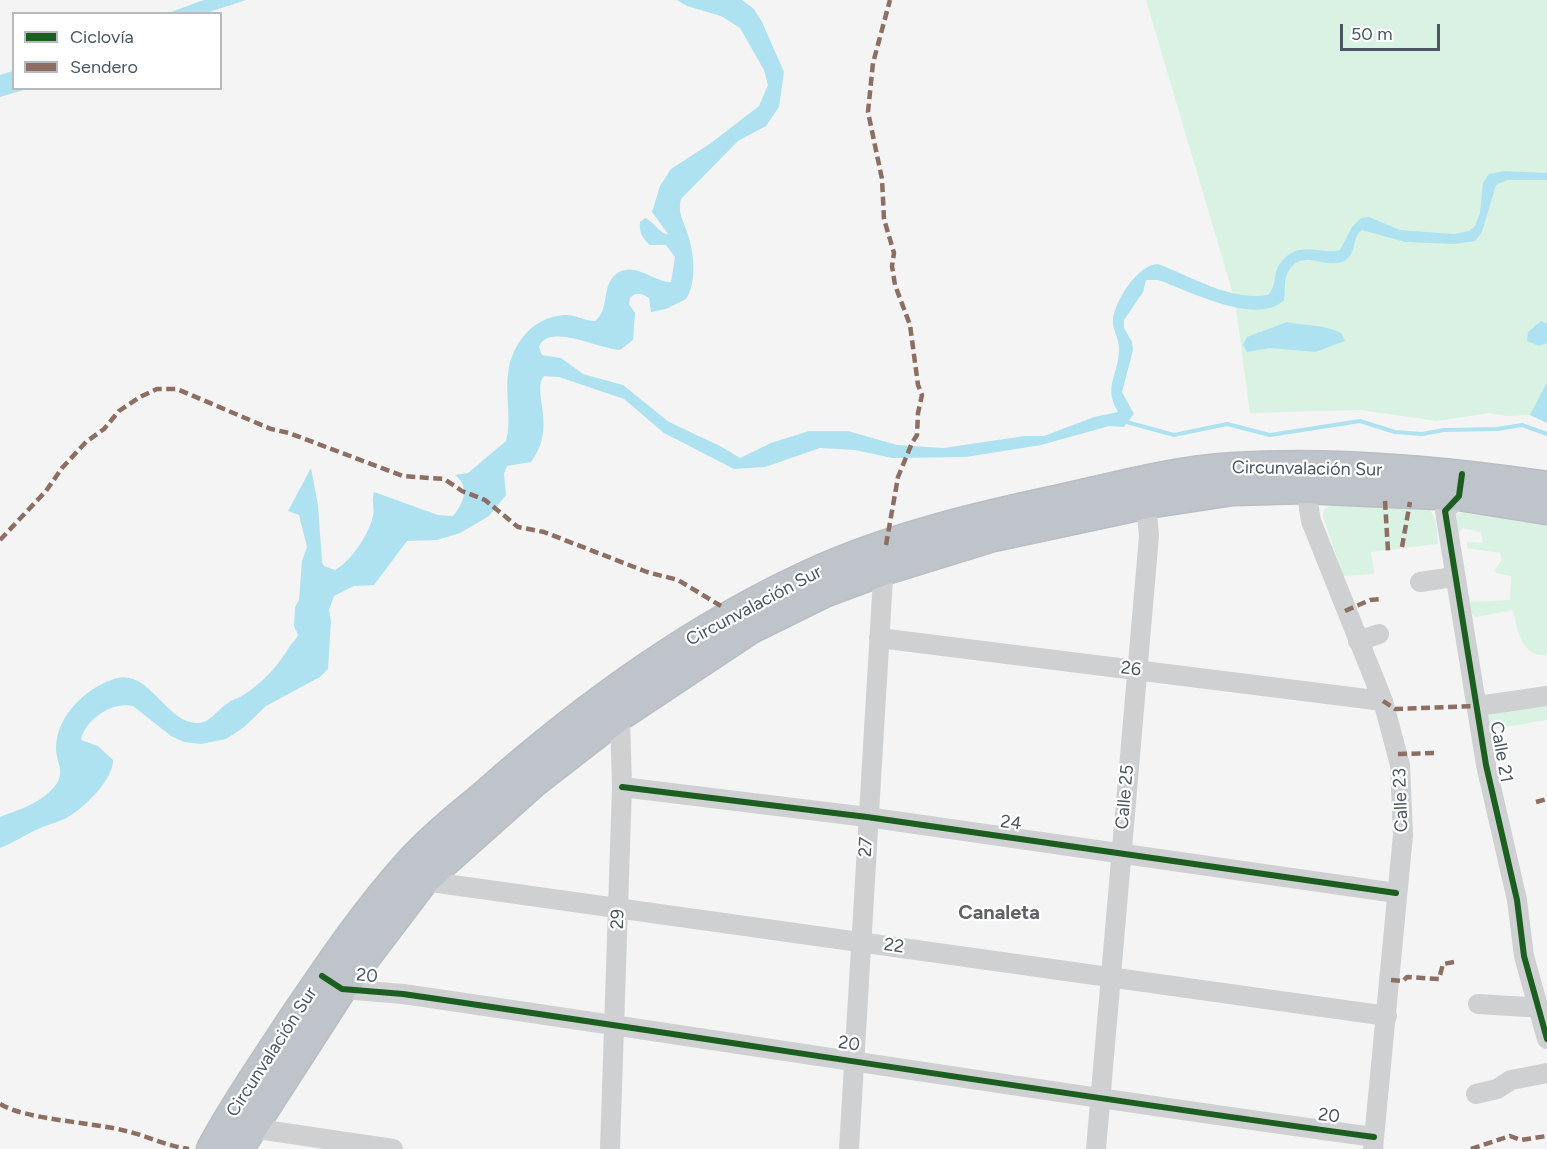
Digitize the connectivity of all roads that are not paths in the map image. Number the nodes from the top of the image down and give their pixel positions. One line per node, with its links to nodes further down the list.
1 (1304, 477): 2 (highway, Circunvalación Sur); 4 (highway, Circunvalación Sur); 11 (street, Calle 23)
2 (1461, 485): 3 (highway, Circunvalación Sur); 5 (highway, Circunvalación Sur); 7 (street, Calle 21)
3 (1547, 486)
4 (1144, 492): 6 (highway, Circunvalación Sur); 12 (street, Calle 25)
5 (1547, 510)
6 (885, 558): 10 (street, 27); 15 (highway, Circunvalación Sur)
7 (1454, 577): 8 (street); 16 (street, Calle 21)
8 (1420, 582)
9 (1379, 634): 11 (street)
10 (879, 638): 12 (street, 26); 18 (street, 27)
11 (1358, 641): 14 (street, Calle 23)
12 (1137, 670): 14 (street, 26); 19 (street, Calle 25)
13 (1547, 696): 16 (street)
14 (1383, 701): 21 (street, Calle 23)
15 (613, 705): 17 (street, 29); 20 (highway, Circunvalación Sur)
16 (1478, 706): 27 (street, Calle 21)
17 (622, 787): 18 (street, 24); 22 (street, 29)
18 (867, 817): 19 (street, 24); 23 (street, 27)
19 (1120, 853): 21 (street, 24); 24 (street, Calle 25)
20 (416, 872): 22 (street, 22); 25 (highway, Circunvalación Sur)
21 (1396, 893): 28 (street, Calle 23)
22 (619, 908): 23 (street, 22); 29 (street, 29)
23 (861, 941): 24 (street, 22); 31 (street, 27)
24 (1109, 975): 28 (street, 22); 34 (street, Calle 25)
25 (332, 982): 29 (street, 20); 35 (highway, Circunvalación Sur)
26 (1478, 1004): 27 (street)
27 (1536, 1004): 30 (street, Calle 21)
28 (1387, 1016): 36 (street, Calle 23)
29 (616, 1025): 31 (street, 20); 39 (street, 29)
30 (1546, 1035)
31 (854, 1060): 34 (street, 20); 40 (street, 27)
32 (1547, 1073): 33 (street)
33 (1476, 1094)
34 (1099, 1100): 36 (street, 20); 41 (street, Calle 25)
35 (240, 1130): 37 (highway, Circunvalación Sur); 38 (street)
36 (1374, 1143)
37 (211, 1149)
38 (393, 1149)
39 (610, 1149)
40 (849, 1149)
41 (1096, 1149)

